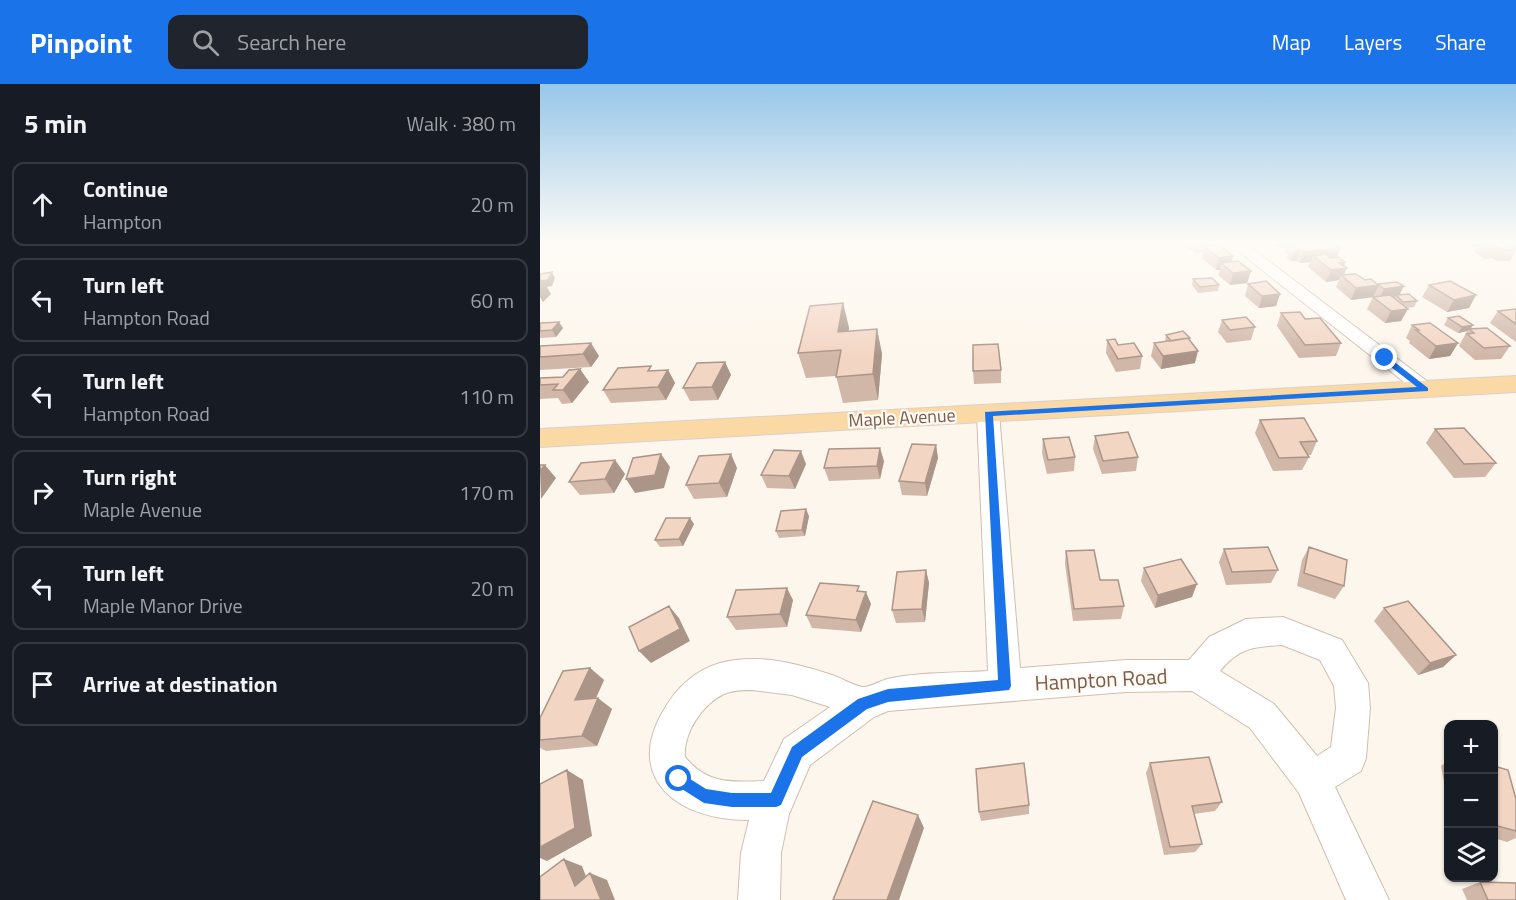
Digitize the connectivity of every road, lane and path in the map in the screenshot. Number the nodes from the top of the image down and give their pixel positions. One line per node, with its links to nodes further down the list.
1 (1285, 281): 3 (street)
2 (1516, 384): 3 (main road, Maple Avenue)
3 (1425, 389): 4 (main road, Maple Avenue)
4 (988, 413): 5 (main road, Maple Avenue); 7 (street)
5 (540, 438)
6 (1197, 675): 7 (street, Hampton Road); 9 (street); 9 (street)
7 (1005, 686): 8 (street, Hampton Road)
8 (863, 704): 10 (street, Hampton Road); 10 (street)
9 (1312, 780): 12 (street)
10 (776, 800): 11 (street, Hampton Road)
11 (759, 900)
12 (1368, 900)

